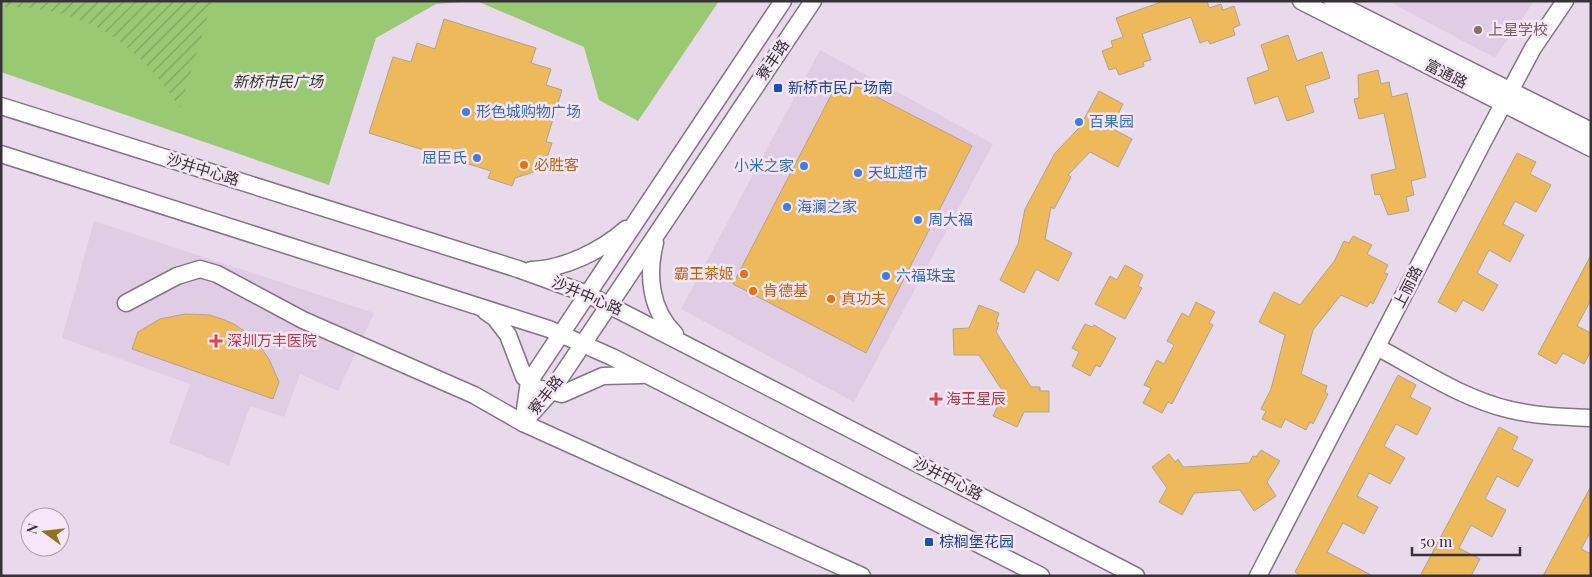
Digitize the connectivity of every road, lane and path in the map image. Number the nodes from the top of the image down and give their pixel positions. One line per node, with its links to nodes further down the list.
1 (782, 1): 11 (street, 寮丰路)
2 (813, 1): 12 (street, 寮丰路)
3 (1301, 1): 6 (street, 富通路)
4 (1332, 1): 6 (street, 富通路)
5 (1565, 1): 6 (street, 上丽路)
6 (1507, 97): 8 (street, 富通路); 9 (street, 富通路); 21 (street, 上丽路)
7 (1, 106): 13 (street, 沙井中心路)
8 (1591, 131)
9 (1591, 148)
10 (1, 154): 17 (street)
11 (639, 217): 13 (street); 14 (street, 寮丰路)
12 (661, 227): 16 (street, 寮丰路); 19 (street)
13 (518, 269): 14 (street, 沙井中心路)
14 (588, 294): 16 (street, 沙井中心路); 18 (street, 寮丰路)
15 (126, 303): 26 (street)
16 (610, 304): 19 (street, 沙井中心路); 20 (street, 寮丰路)
17 (477, 306): 18 (street); 23 (street)
18 (560, 334): 20 (street); 23 (street, 寮丰路)
19 (684, 342): 29 (street, 沙井中心路)
20 (584, 344): 22 (street); 24 (street, 寮丰路)
21 (1377, 347): 25 (street); 30 (street, 上丽路)
22 (649, 376): 24 (street); 28 (street)
23 (529, 382): 24 (street); 26 (street, 寮丰路)
24 (550, 393): 26 (street, 寮丰路)
25 (1591, 418)
26 (523, 423): 27 (street)
27 (862, 576)
28 (1042, 576)
29 (1136, 576)
30 (1258, 576)

